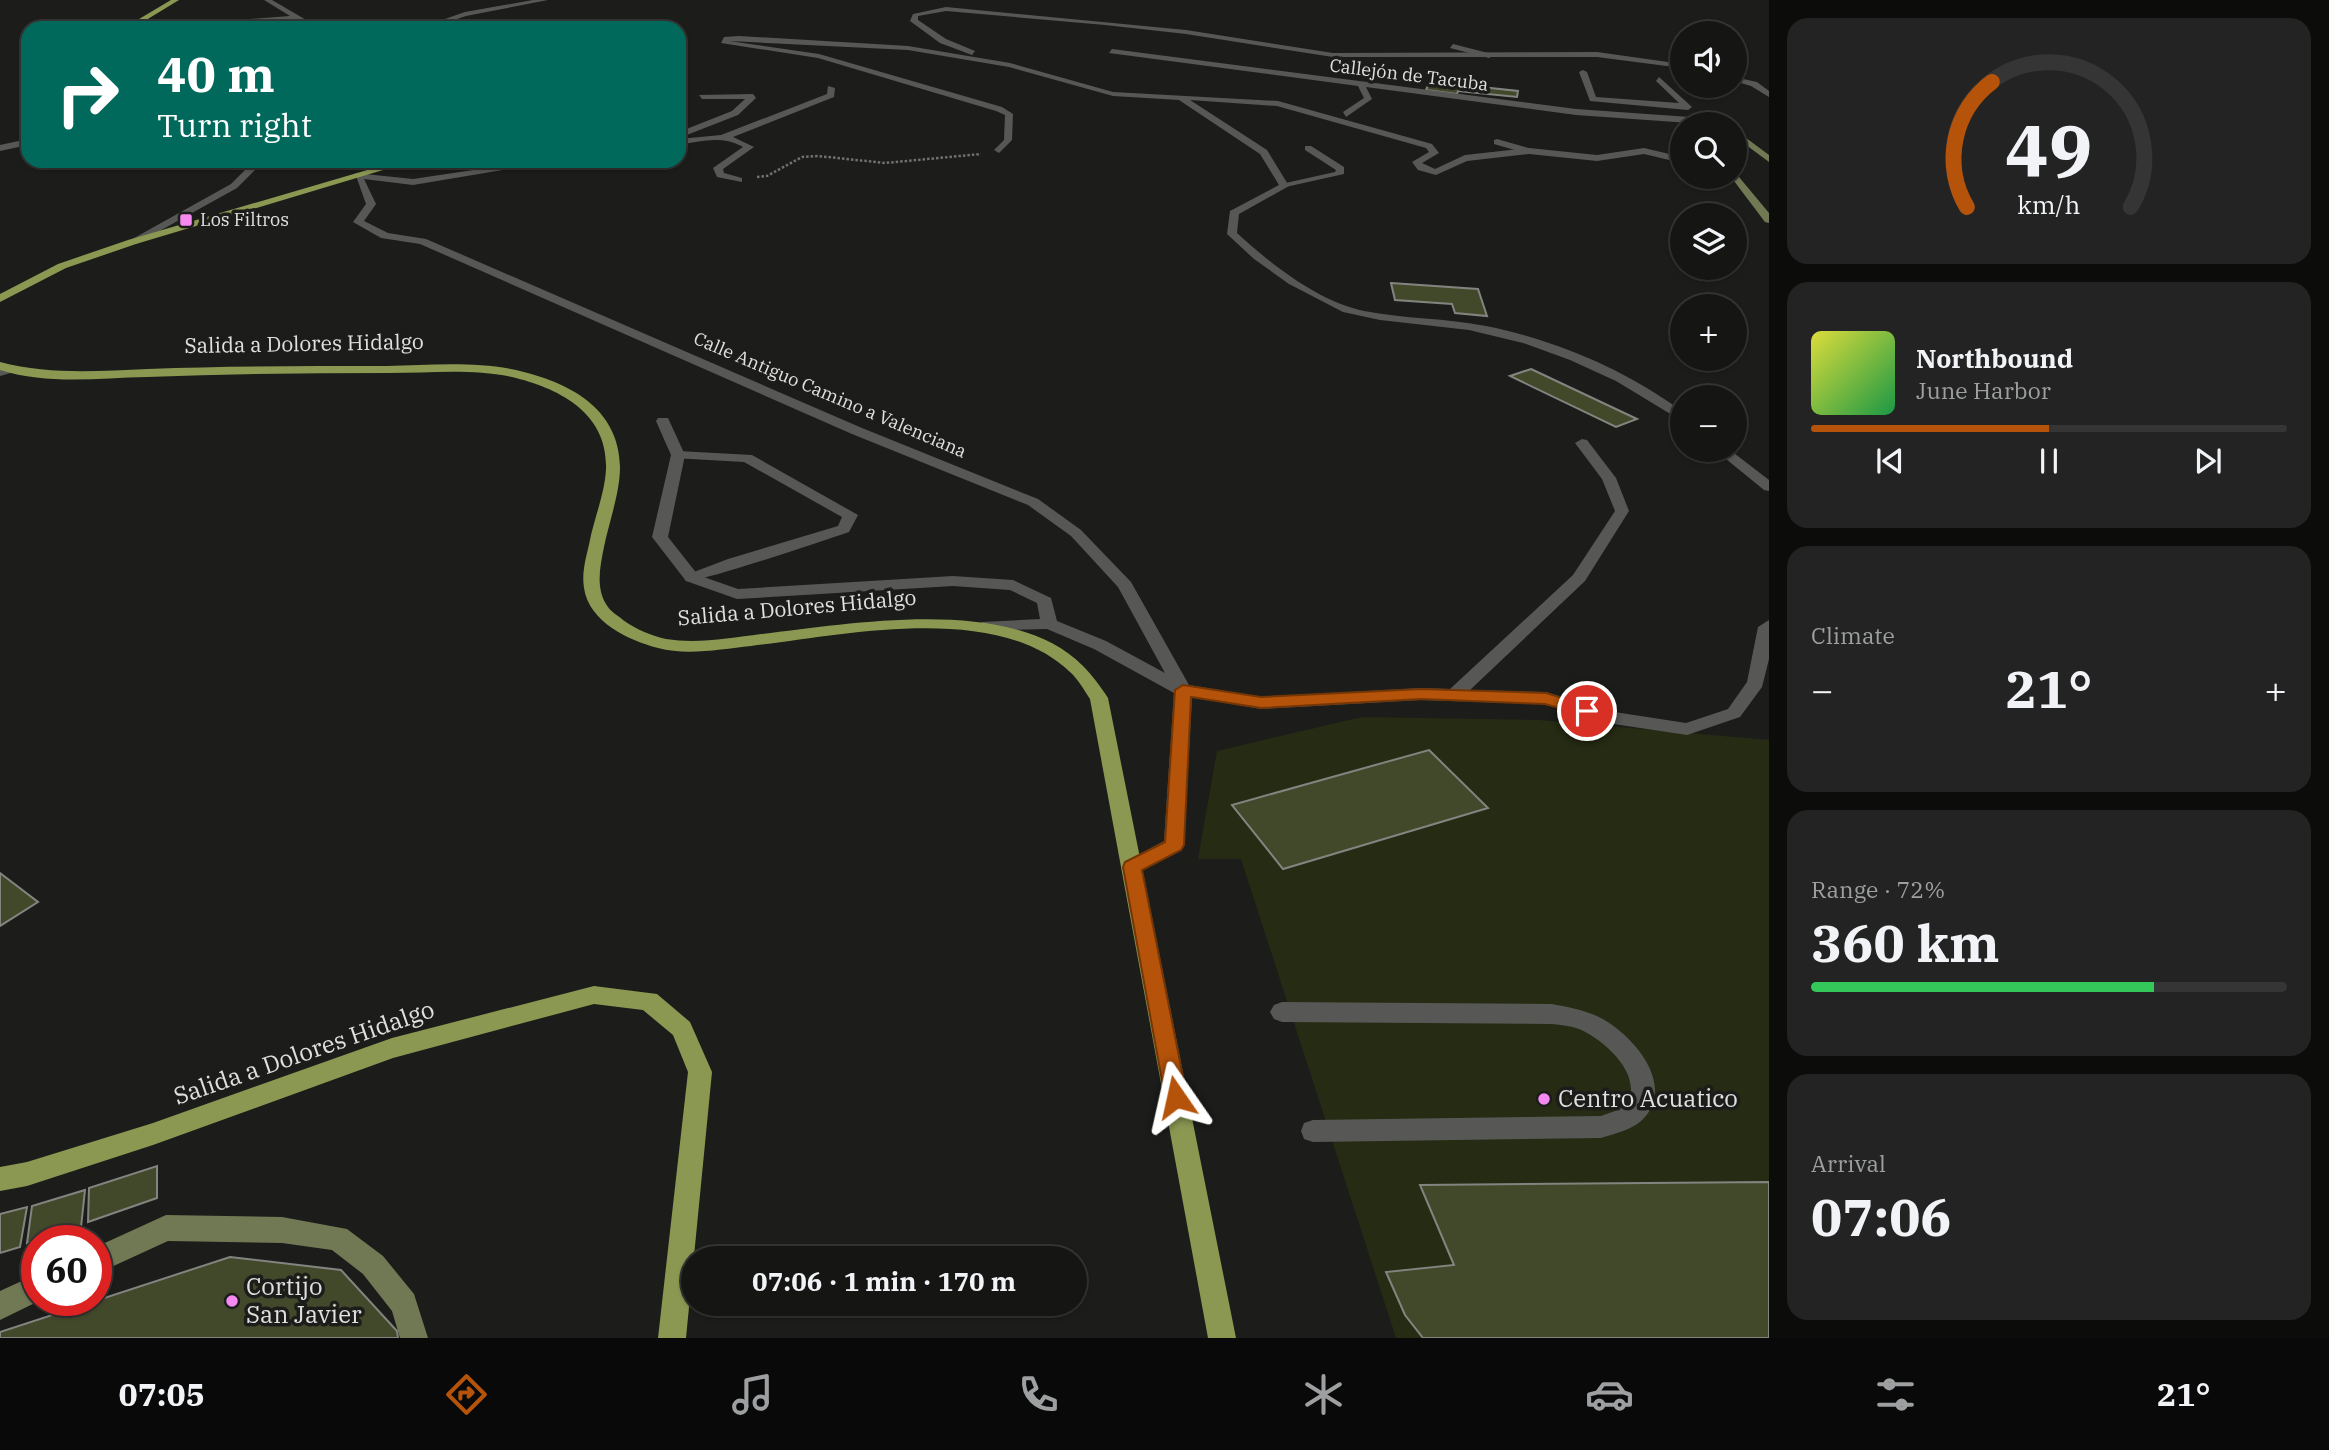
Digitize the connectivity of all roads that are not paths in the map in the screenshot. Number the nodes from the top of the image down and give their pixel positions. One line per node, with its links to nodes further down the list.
1 (176, 0): 5 (main road)
2 (267, 0): 4 (street)
3 (545, 0): 8 (street)
4 (298, 17): 6 (street); 7 (street)
5 (140, 21)
6 (263, 21)
7 (305, 21)
8 (444, 21)
9 (1453, 46): 11 (street)
10 (1112, 51): 17 (street, Callejón de Tacuba)
11 (1489, 56): 12 (street); 13 (street)
12 (984, 60): 21 (street); 36 (street)
13 (1670, 64)
14 (1583, 72): 22 (street)
15 (1659, 79): 23 (street)
16 (1747, 82): 19 (street)
17 (1361, 84): 25 (street); 26 (street, Callejón de Tacuba)
18 (831, 88): 29 (street)
19 (1769, 95)
20 (702, 97): 28 (street)
21 (1183, 99): 37 (street); 46 (street)
22 (1628, 102): 23 (street); 26 (street)
23 (1687, 106): 24 (street)
24 (1693, 112)
25 (1346, 114)
26 (1621, 114): 27 (street, Callejón de Tacuba)
27 (1670, 119)
28 (686, 132)
29 (724, 137): 30 (street); 45 (street)
30 (686, 141)
31 (1497, 142): 37 (street)
32 (1747, 142): 39 (street)
33 (21, 144): 34 (street)
34 (0, 148)
35 (1308, 148): 46 (street)
36 (999, 150)
37 (1529, 151): 38 (street)
38 (1670, 157)
39 (1769, 159)
40 (252, 168): 49 (street)
41 (361, 168): 44 (street)
42 (385, 168): 44 (main road)
43 (506, 168): 44 (street)
44 (358, 176): 49 (main road); 62 (street, Calle Antiguo Camino a Valenciana)
45 (739, 180)
46 (1284, 186): 52 (street)
47 (1745, 189): 48 (street)
48 (1769, 220)
49 (132, 242): 50 (main road)
50 (0, 299)
51 (3, 369): 61 (main road, Salida a Dolores Hidalgo)
52 (1670, 409)
53 (663, 421): 55 (street)
54 (1582, 443): 63 (street)
55 (678, 455): 58 (street); 58 (street)
56 (1737, 462): 57 (street)
57 (1769, 487)
58 (692, 578): 59 (street)
59 (1049, 624): 61 (street); 62 (street)
60 (1769, 625): 63 (street)
61 (982, 628): 64 (main road, Salida a Dolores Hidalgo)
62 (1183, 690): 63 (street); 64 (street)
63 (1454, 695)
64 (1132, 867): 73 (main road, Salida a Dolores Hidalgo)
65 (1282, 1012): 66 (street)
66 (1313, 1131)
67 (0, 1179): 72 (main road, Salida a Dolores Hidalgo)
68 (112, 1253): 71 (street)
69 (21, 1296): 70 (street)
70 (0, 1306)
71 (414, 1338)
72 (671, 1338)
73 (1222, 1338)

